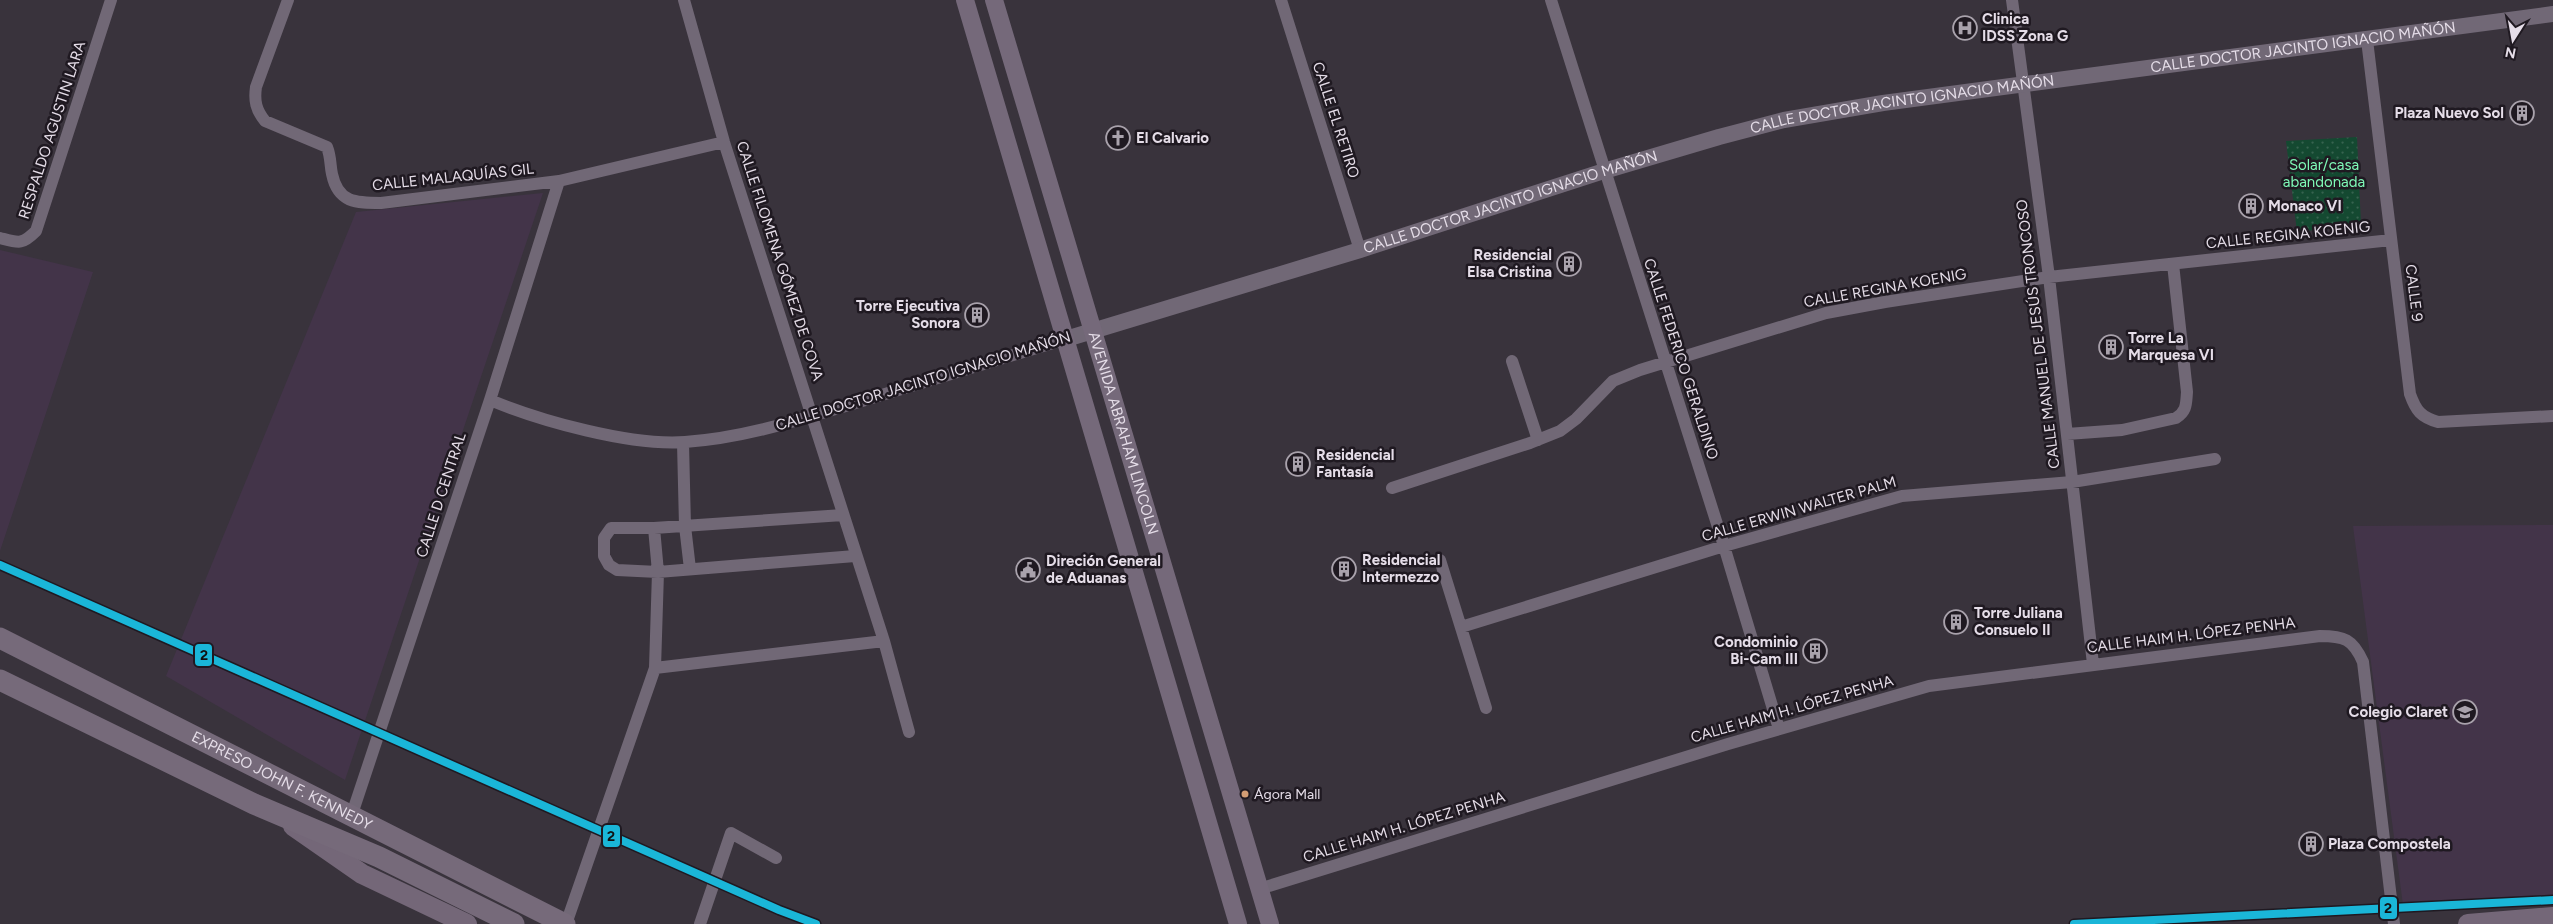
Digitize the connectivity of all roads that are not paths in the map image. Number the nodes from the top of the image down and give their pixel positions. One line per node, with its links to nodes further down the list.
1 (111, 0): 15 (street, RESPALDO AGUSTIN LARA)
2 (288, 0): 14 (street, CALLE MALAQUÍAS GIL)
3 (684, 0): 12 (street, CALLE FILOMENA GÓMEZ DE COVA)
4 (964, 0): 21 (main road, AVENIDA ABRAHAM LINCOLN)
5 (994, 0): 20 (main road, AVENIDA ABRAHAM LINCOLN)
6 (1281, 0): 17 (street, CALLE EL RETIRO)
7 (1551, 0): 13 (street, CALLE FEDERICO GERALDINO)
8 (2012, 0): 11 (street, CALLE MANUEL DE JESÚS TRONCOSO)
9 (2553, 14): 10 (street, CALLE DOCTOR JACINTO IGNACIO MAÑÓN)
10 (2367, 40): 11 (street, CALLE DOCTOR JACINTO IGNACIO MAÑÓN); 16 (street, CALLE 9)
11 (2022, 85): 13 (street, CALLE DOCTOR JACINTO IGNACIO MAÑÓN); 19 (street, CALLE MANUEL DE JESÚS TRONCOSO)
12 (724, 142): 14 (street, CALLE MALAQUÍAS GIL); 25 (street, CALLE FILOMENA GÓMEZ DE COVA)
13 (1604, 170): 17 (street, CALLE DOCTOR JACINTO IGNACIO MAÑÓN); 23 (street, CALLE FEDERICO GERALDINO)
14 (559, 181): 24 (street, CALLE D CENTRAL)
15 (0, 238)
16 (2391, 240): 18 (street, CALLE REGINA KOENIG); 26 (street, CALLE 9)
17 (1360, 250): 20 (street, CALLE DOCTOR JACINTO IGNACIO MAÑÓN)
18 (2173, 264): 19 (street, CALLE REGINA KOENIG); 27 (street)
19 (2049, 277): 23 (street, CALLE REGINA KOENIG); 27 (street, CALLE MANUEL DE JESÚS TRONCOSO)
20 (1093, 330): 21 (street, CALLE DOCTOR JACINTO IGNACIO MAÑÓN); 53 (main road, AVENIDA ABRAHAM LINCOLN)
21 (1066, 339): 25 (street, CALLE DOCTOR JACINTO IGNACIO MAÑÓN); 59 (main road, AVENIDA ABRAHAM LINCOLN)
22 (1512, 361): 28 (street)
23 (1664, 362): 28 (street, CALLE REGINA KOENIG); 36 (street, CALLE FEDERICO GERALDINO)
24 (490, 400): 29 (street, CALLE DOCTOR JACINTO IGNACIO MAÑÓN); 51 (street, CALLE D CENTRAL)
25 (812, 416): 29 (street, CALLE DOCTOR JACINTO IGNACIO MAÑÓN); 33 (street, CALLE FILOMENA GÓMEZ DE COVA)
26 (2553, 416)
27 (2067, 434): 31 (street, CALLE MANUEL DE JESÚS TRONCOSO)
28 (1538, 440): 32 (street, CALLE REGINA KOENIG)
29 (683, 443): 34 (street)
30 (2215, 459): 31 (street, CALLE ERWIN WALTER PALM)
31 (2072, 482): 36 (street, CALLE ERWIN WALTER PALM); 44 (street, CALLE MANUEL DE JESÚS TRONCOSO)
32 (1392, 488)
33 (843, 515): 34 (street); 37 (street, CALLE FILOMENA GÓMEZ DE COVA)
34 (685, 526): 35 (street); 39 (street)
35 (654, 528): 40 (street); 40 (street)
36 (1724, 546): 41 (street, CALLE ERWIN WALTER PALM); 48 (street, CALLE FEDERICO GERALDINO)
37 (855, 556): 39 (street); 43 (street, CALLE FILOMENA GÓMEZ DE COVA)
38 (1440, 560): 41 (street)
39 (690, 569): 40 (street)
40 (658, 572): 45 (street)
41 (1461, 627): 47 (street)
42 (0, 638): 51 (highway, EXPRESO JOHN F. KENNEDY)
43 (884, 641): 45 (street); 49 (street, CALLE FILOMENA GÓMEZ DE COVA)
44 (2093, 664): 48 (street, CALLE HAIM H. LÓPEZ PENHA); 61 (street, CALLE HAIM H. LÓPEZ PENHA)
45 (655, 668): 57 (street)
46 (0, 680): 50 (highway, EXPRESO JOHN F. KENNEDY)
47 (1486, 708)
48 (1779, 729): 53 (street, CALLE HAIM H. LÓPEZ PENHA)
49 (909, 732)
50 (272, 812): 55 (main road); 56 (highway, EXPRESO JOHN F. KENNEDY)
51 (350, 817): 57 (highway, EXPRESO JOHN F. KENNEDY)
52 (776, 858): 58 (street)
53 (1259, 889): 60 (main road, AVENIDA ABRAHAM LINCOLN)
54 (2553, 917): 62 (main road)
55 (467, 924)
56 (514, 924)
57 (565, 924)
58 (700, 924)
59 (1238, 924)
60 (1270, 924)
61 (2394, 924)
62 (2468, 924)

